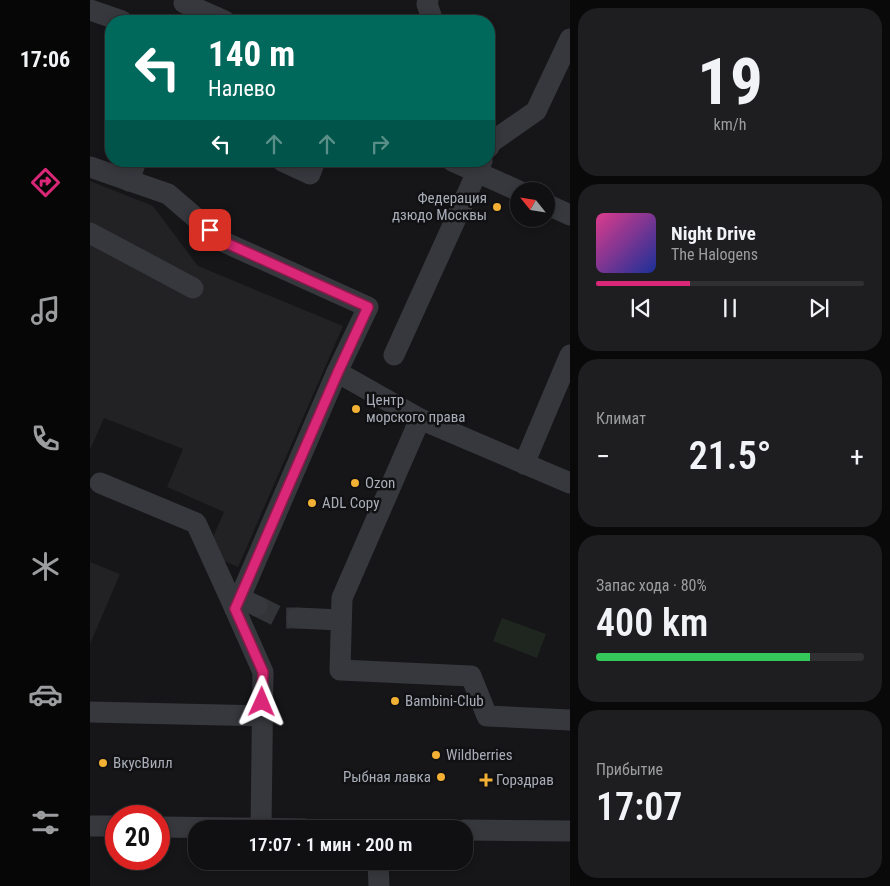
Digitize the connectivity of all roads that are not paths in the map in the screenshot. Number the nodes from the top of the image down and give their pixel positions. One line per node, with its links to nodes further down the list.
1 (428, 0): 6 (street)
2 (184, 8): 5 (street)
3 (90, 10): 4 (street)
4 (105, 15)
5 (206, 15)
6 (431, 15)
7 (570, 39): 8 (street)
8 (495, 140)
9 (90, 167): 13 (street)
10 (295, 167): 11 (street)
11 (313, 167)
12 (480, 167): 14 (street); 19 (street)
13 (133, 171): 21 (street)
14 (510, 186)
15 (555, 208): 16 (street)
16 (570, 215)
17 (90, 233): 18 (street)
18 (193, 288)
19 (394, 355)
20 (570, 355): 23 (street)
21 (338, 372): 22 (street); 26 (street)
22 (420, 419): 23 (street); 28 (street)
23 (524, 464): 25 (street)
24 (100, 483): 26 (street)
25 (570, 483)
26 (244, 604): 30 (street)
27 (297, 618): 28 (street)
28 (342, 620): 31 (street)
29 (90, 712): 30 (street)
30 (262, 716): 32 (street)
31 (570, 720)
32 (261, 820)
33 (90, 826): 34 (street)
34 (105, 826)
35 (170, 827): 36 (street)
36 (188, 827)
37 (473, 830): 38 (street)
38 (570, 831)
39 (378, 870): 40 (street)
40 (379, 886)

